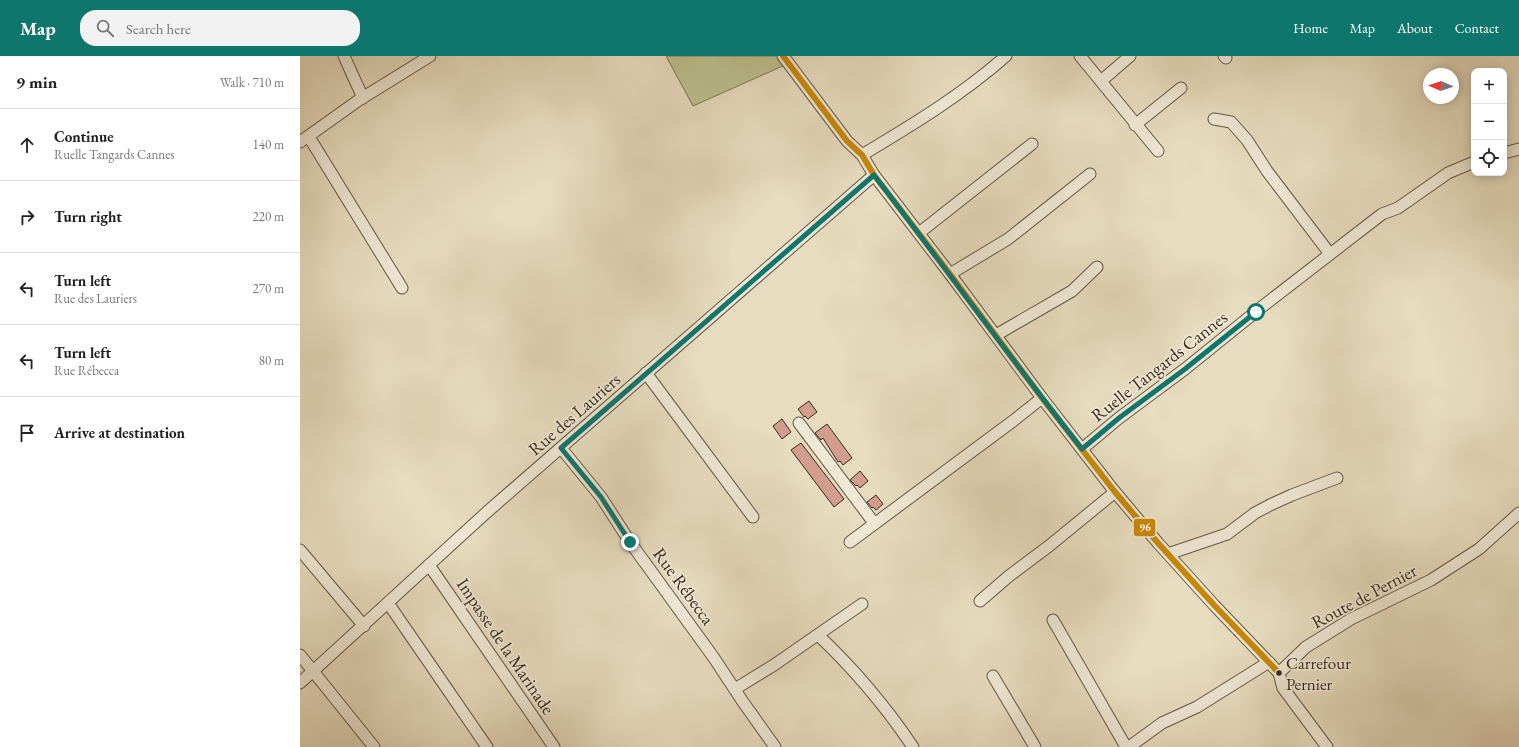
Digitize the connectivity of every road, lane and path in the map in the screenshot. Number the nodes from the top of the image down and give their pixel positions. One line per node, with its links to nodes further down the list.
1 (344, 56): 9 (street)
2 (430, 56): 9 (street)
3 (783, 56): 17 (street)
4 (1006, 56): 17 (street)
5 (1080, 56): 7 (street)
6 (1130, 56): 7 (street)
7 (1101, 81): 11 (street)
8 (1181, 88): 11 (street)
9 (363, 98): 12 (street)
10 (1214, 120): 22 (street)
11 (1135, 125): 15 (street)
12 (305, 139): 25 (street)
13 (1032, 144): 21 (street)
14 (1519, 148): 16 (street)
15 (1158, 151)
16 (1507, 152)
17 (862, 155): 20 (street)
18 (1471, 163): 22 (street, Ruelle Tangards Cannes)
19 (1090, 174): 24 (street)
20 (874, 175): 21 (street); 27 (street, Rue des Lauriers)
21 (919, 233): 24 (street)
22 (1330, 254): 31 (street, Ruelle Tangards Cannes)
23 (1097, 267): 26 (street)
24 (950, 274): 26 (street)
25 (402, 288)
26 (996, 336): 28 (street)
27 (646, 373): 30 (street, Rue des Lauriers); 35 (street)
28 (1042, 398): 31 (street); 36 (street)
29 (799, 423): 36 (street)
30 (561, 448): 40 (street, Rue des Lauriers); 53 (street, Rue Rébecca)
31 (1082, 449): 33 (street)
32 (1337, 478): 39 (street)
33 (1115, 492): 39 (street); 41 (street)
34 (1519, 513): 50 (street, Route de Pernier)
35 (752, 517)
36 (874, 523): 37 (street)
37 (850, 542)
38 (300, 550): 45 (street)
39 (1168, 554): 48 (street)
40 (429, 565): 42 (street, Rue des Lauriers); 56 (street, Impasse de la Marinade)
41 (980, 601)
42 (388, 603): 45 (street, Rue des Lauriers); 55 (street)
43 (862, 604): 46 (street)
44 (1053, 620): 60 (street)
45 (364, 626): 49 (street, Rue des Lauriers)
46 (818, 635): 53 (street); 58 (street)
47 (300, 655): 49 (street)
48 (1269, 662): 50 (street); 60 (street)
49 (314, 671): 52 (street, Rue des Lauriers); 54 (street)
50 (1279, 673): 61 (street)
51 (993, 676): 59 (street)
52 (300, 683)
53 (735, 689): 57 (street, Rue Rébecca)
54 (374, 747)
55 (487, 747)
56 (554, 747)
57 (775, 747)
58 (913, 747)
59 (1034, 747)
60 (1128, 747)
61 (1326, 747)

